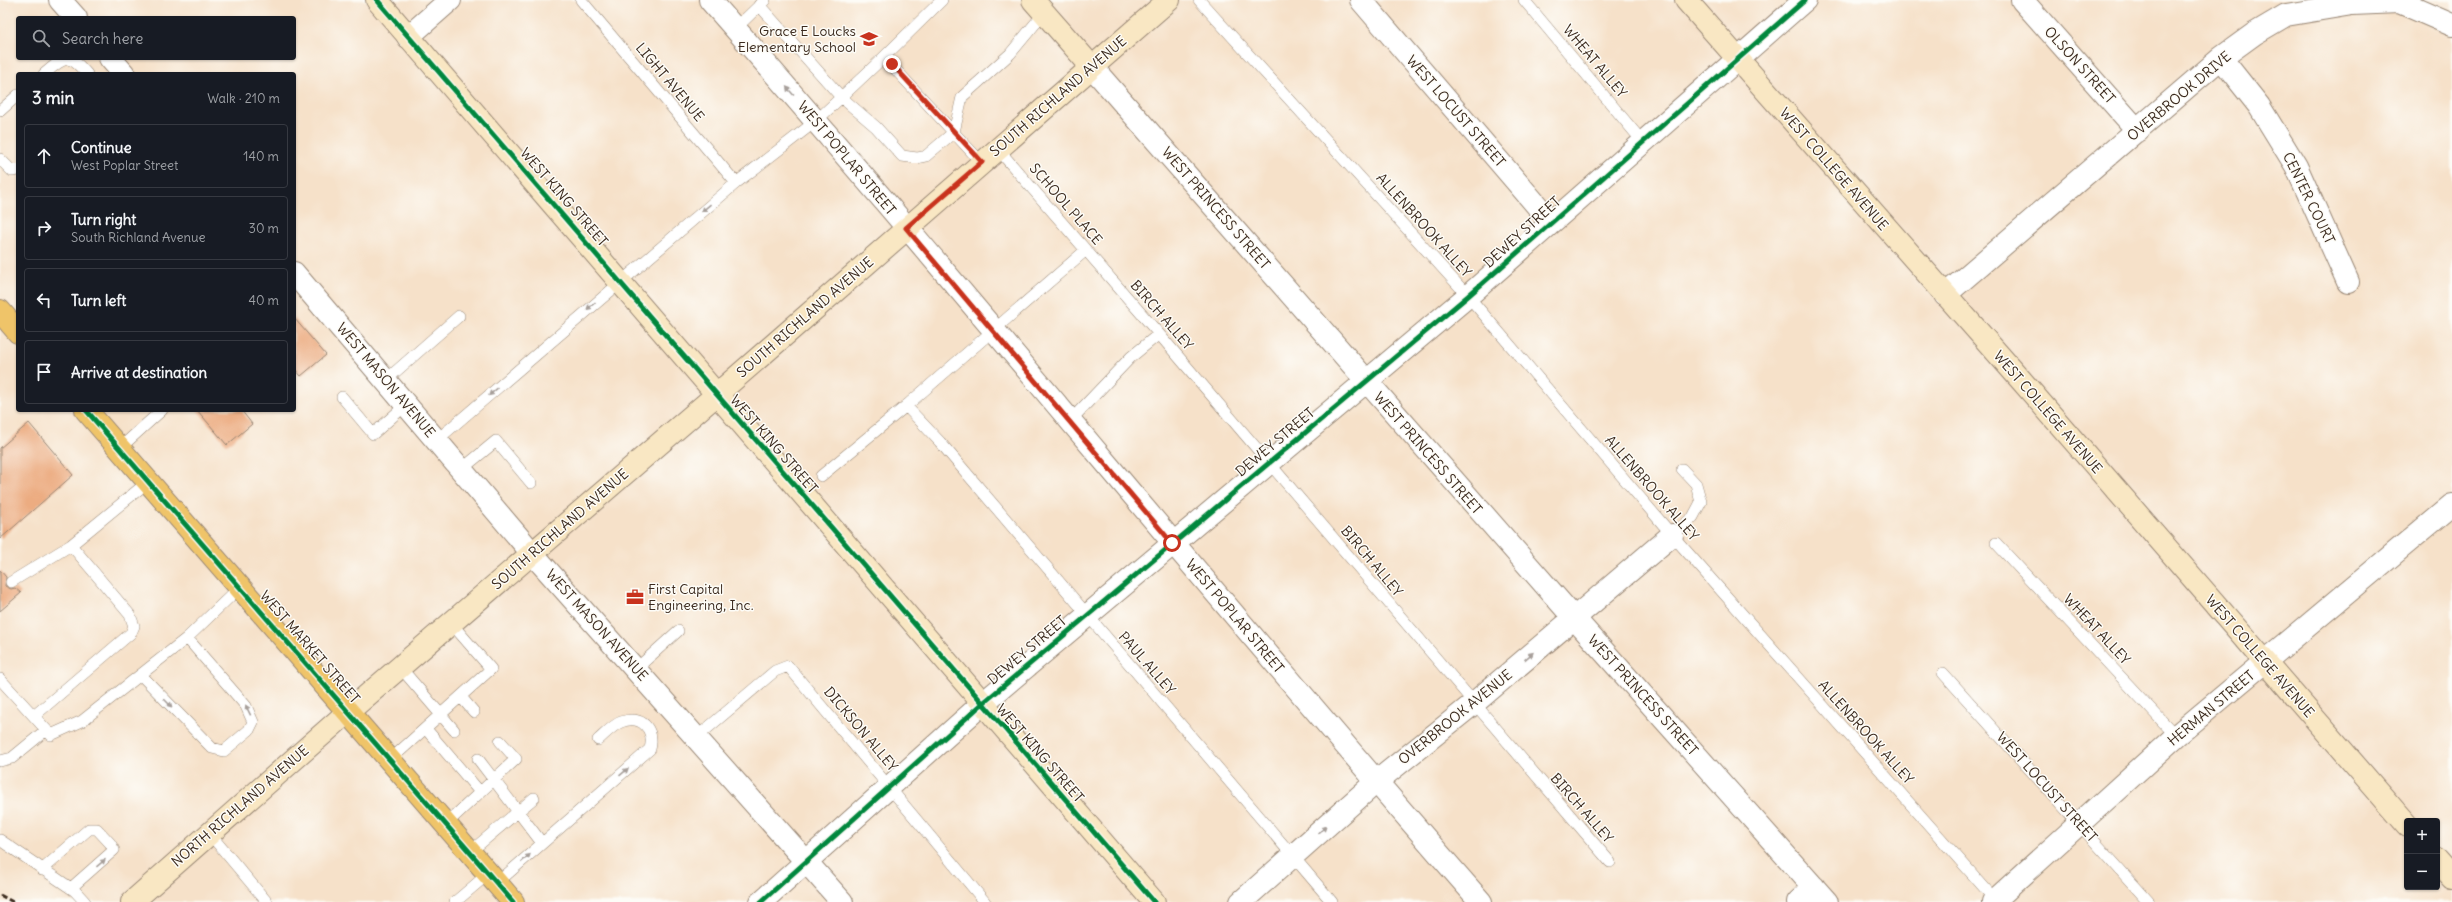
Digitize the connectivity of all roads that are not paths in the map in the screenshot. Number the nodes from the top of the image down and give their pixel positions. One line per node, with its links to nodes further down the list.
1 (60, 0): 17 (street)
2 (377, 0): 20 (street, WEST KING STREET)
3 (450, 0): 20 (street)
4 (581, 0): 41 (lane, LIGHT AVENUE)
5 (710, 0): 19 (street, WEST POPLAR STREET)
6 (942, 0): 21 (lane)
7 (1169, 0): 27 (street, SOUTH RICHLAND AVENUE)
8 (1199, 0): 50 (lane, ALLENBROOK ALLEY)
9 (1361, 0): 42 (street, WEST LOCUST STREET)
10 (1524, 0): 37 (lane, WHEAT ALLEY)
11 (1686, 0): 26 (street, WEST COLLEGE AVENUE)
12 (1805, 0): 26 (street, DEWEY STREET)
13 (2022, 0): 35 (street, OLSON STREET)
14 (2352, 2): 18 (street, OVERBROOK DRIVE); 22 (street, OVERBROOK DRIVE)
15 (762, 3): 19 (lane); 31 (lane)
16 (1039, 7): 27 (street, WEST PRINCESS STREET); 36 (lane)
17 (74, 16)
18 (2452, 26)
19 (735, 29): 34 (street, WEST POPLAR STREET, one-way to 19)
20 (408, 37): 47 (street, WEST KING STREET)
21 (884, 57): 31 (lane); 36 (lane, SCHOOL PLACE)
22 (2221, 58): 35 (street, OVERBROOK DRIVE); 48 (street, CENTER COURT)
23 (64, 60): 28 (lane)
24 (74, 60): 29 (lane)
25 (112, 60): 30 (street)
26 (1738, 60): 37 (street, DEWEY STREET); 49 (street, WEST COLLEGE AVENUE)
27 (1091, 66): 38 (street, SOUTH RICHLAND AVENUE); 57 (street, WEST PRINCESS STREET)
28 (46, 72)
29 (84, 72)
30 (122, 72)
31 (841, 97): 34 (lane); 36 (lane)
32 (16, 98): 33 (lane)
33 (0, 110)
34 (816, 121): 41 (lane); 43 (street, WEST POPLAR STREET)
35 (2138, 131): 49 (street, OVERBROOK DRIVE)
36 (954, 132): 38 (lane, SCHOOL PLACE)
37 (1642, 141): 42 (street, DEWEY STREET)
38 (989, 155): 43 (street, SOUTH RICHLAND AVENUE); 44 (lane, SCHOOL PLACE)
39 (0, 159): 40 (lane)
40 (16, 170)
41 (736, 183): 47 (lane, one-way to 47)
42 (1551, 222): 50 (street, DEWEY STREET)
43 (906, 228): 54 (street, WEST POPLAR STREET); 58 (street, SOUTH RICHLAND AVENUE)
44 (1086, 250): 46 (lane, SCHOOL PLACE); 54 (lane)
45 (296, 275): 56 (street, WEST MASON AVENUE)
46 (1112, 280): 55 (lane, BIRCH ALLEY)
47 (620, 281): 58 (street, WEST KING STREET); 65 (lane, one-way to 65)
48 (2348, 282)
49 (1945, 295): 86 (street, WEST COLLEGE AVENUE)
50 (1468, 296): 57 (street, DEWEY STREET); 74 (lane, ALLENBROOK ALLEY)
51 (0, 311): 53 (main road)
52 (459, 316): 56 (lane)
53 (16, 330)
54 (993, 330): 61 (lane); 64 (street, WEST POPLAR STREET)
55 (1159, 334): 64 (lane); 67 (lane, BIRCH ALLEY)
56 (386, 380): 60 (street, WEST MASON AVENUE)
57 (1366, 382): 67 (street, DEWEY STREET); 82 (street, WEST PRINCESS STREET)
58 (716, 395): 78 (street, SOUTH RICHLAND AVENUE); 93 (street, WEST KING STREET)
59 (342, 397): 60 (lane)
60 (407, 404): 65 (street, WEST MASON AVENUE)
61 (906, 406): 70 (lane); 81 (lane, PAUL ALLEY)
62 (88, 412): 66 (main road, WEST MARKET STREET)
63 (160, 412): 66 (lane)
64 (1069, 422): 75 (street, WEST POPLAR STREET)
65 (437, 440): 68 (street, WEST MASON AVENUE)
66 (120, 448): 71 (main road, WEST MARKET STREET)
67 (1269, 463): 75 (street, DEWEY STREET); 94 (lane, BIRCH ALLEY)
68 (462, 469): 72 (lane); 78 (street, WEST MASON AVENUE)
69 (1682, 469): 74 (lane)
70 (821, 476)
71 (149, 482): 77 (lane); 80 (main road, WEST MARKET STREET)
72 (531, 483)
73 (2452, 505): 86 (street, HERMAN STREET)
74 (1672, 535): 82 (street, OVERBROOK AVENUE); 131 (lane, ALLENBROOK ALLEY)
75 (1172, 543): 81 (street, DEWEY STREET); 110 (street, WEST POPLAR STREET)
76 (1996, 543): 102 (lane, WHEAT ALLEY)
77 (71, 546): 79 (lane); 98 (lane)
78 (532, 553): 83 (street, SOUTH RICHLAND AVENUE); 88 (street, WEST MASON AVENUE)
79 (11, 582)
80 (241, 586): 85 (lane); 95 (main road, WEST MARKET STREET)
81 (1086, 615): 93 (street, DEWEY STREET); 122 (lane, PAUL ALLEY)
82 (1574, 618): 94 (street, OVERBROOK AVENUE, one-way to 82); 130 (street, WEST PRINCESS STREET)
83 (451, 623): 87 (street, SOUTH RICHLAND AVENUE); 92 (lane)
84 (678, 630): 88 (lane)
85 (187, 638): 90 (lane); 90 (lane, one-way to 85)
86 (2266, 662): 102 (street, HERMAN STREET); 115 (street, WEST COLLEGE AVENUE)
87 (400, 666): 95 (street, SOUTH RICHLAND AVENUE); 97 (lane)
88 (636, 669): 103 (street, WEST MASON AVENUE)
89 (1943, 673): 117 (lane, WEST LOCUST STREET)
90 (141, 675): 100 (lane)
91 (0, 679): 98 (lane)
92 (460, 697): 96 (lane); 97 (lane)
93 (982, 704): 111 (street, DEWEY STREET); 140 (street, WEST KING STREET)
94 (1473, 704): 110 (street, OVERBROOK AVENUE); 124 (lane, BIRCH ALLEY)
95 (348, 711): 107 (main road, WEST MARKET STREET); 118 (street, NORTH RICHLAND AVENUE)
96 (474, 712)
97 (441, 715): 99 (lane); 101 (lane)
98 (34, 716): 100 (lane)
99 (426, 729): 107 (lane); 112 (lane)
100 (46, 730): 108 (lane)
101 (454, 730)
102 (2176, 736): 117 (street, HERMAN STREET)
103 (696, 737): 111 (lane, DICKSON ALLEY); 123 (street, WEST MASON AVENUE)
104 (598, 740): 120 (lane, one-way to 104)
105 (500, 741): 109 (lane)
106 (478, 759): 109 (lane)
107 (390, 760): 116 (main road, WEST MARKET STREET)
108 (0, 761)
109 (495, 779): 112 (lane); 114 (lane)
110 (1376, 782): 122 (street, OVERBROOK AVENUE, one-way to 110); 143 (street, WEST POPLAR STREET)
111 (890, 787): 123 (street, DEWEY STREET); 139 (lane, DICKSON ALLEY)
112 (480, 792): 116 (lane)
113 (534, 798): 114 (lane)
114 (518, 814): 120 (lane); 121 (lane)
115 (2404, 822)
116 (446, 824): 121 (main road, WEST MARKET STREET)
117 (2081, 824): 131 (street, HERMAN STREET); 145 (lane, WEST LOCUST STREET)
118 (210, 833): 133 (street, NORTH RICHLAND AVENUE); 134 (lane)
119 (0, 840): 126 (lane)
120 (542, 843): 128 (lane, one-way to 120)
121 (470, 852): 128 (main road, WEST MARKET STREET)
122 (1292, 855): 141 (street, OVERBROOK AVENUE); 142 (lane, PAUL ALLEY)
123 (806, 862): 137 (street, DEWEY STREET); 138 (street, WEST MASON AVENUE)
124 (1610, 862)
125 (2440, 864): 127 (street)
126 (42, 870): 129 (lane); 129 (lane, one-way to 126)
127 (2452, 878)
128 (492, 879): 135 (lane); 136 (main road, WEST MARKET STREET)
129 (71, 888): 132 (lane)
130 (1821, 895): 144 (street)
131 (1995, 901)
132 (85, 902)
133 (132, 902)
134 (267, 902)
135 (455, 902)
136 (512, 902)
137 (761, 902)
138 (842, 902)
139 (984, 902)
140 (1154, 902)
141 (1241, 902)
142 (1332, 902)
143 (1481, 902)
144 (1798, 902)
145 (2149, 902)

